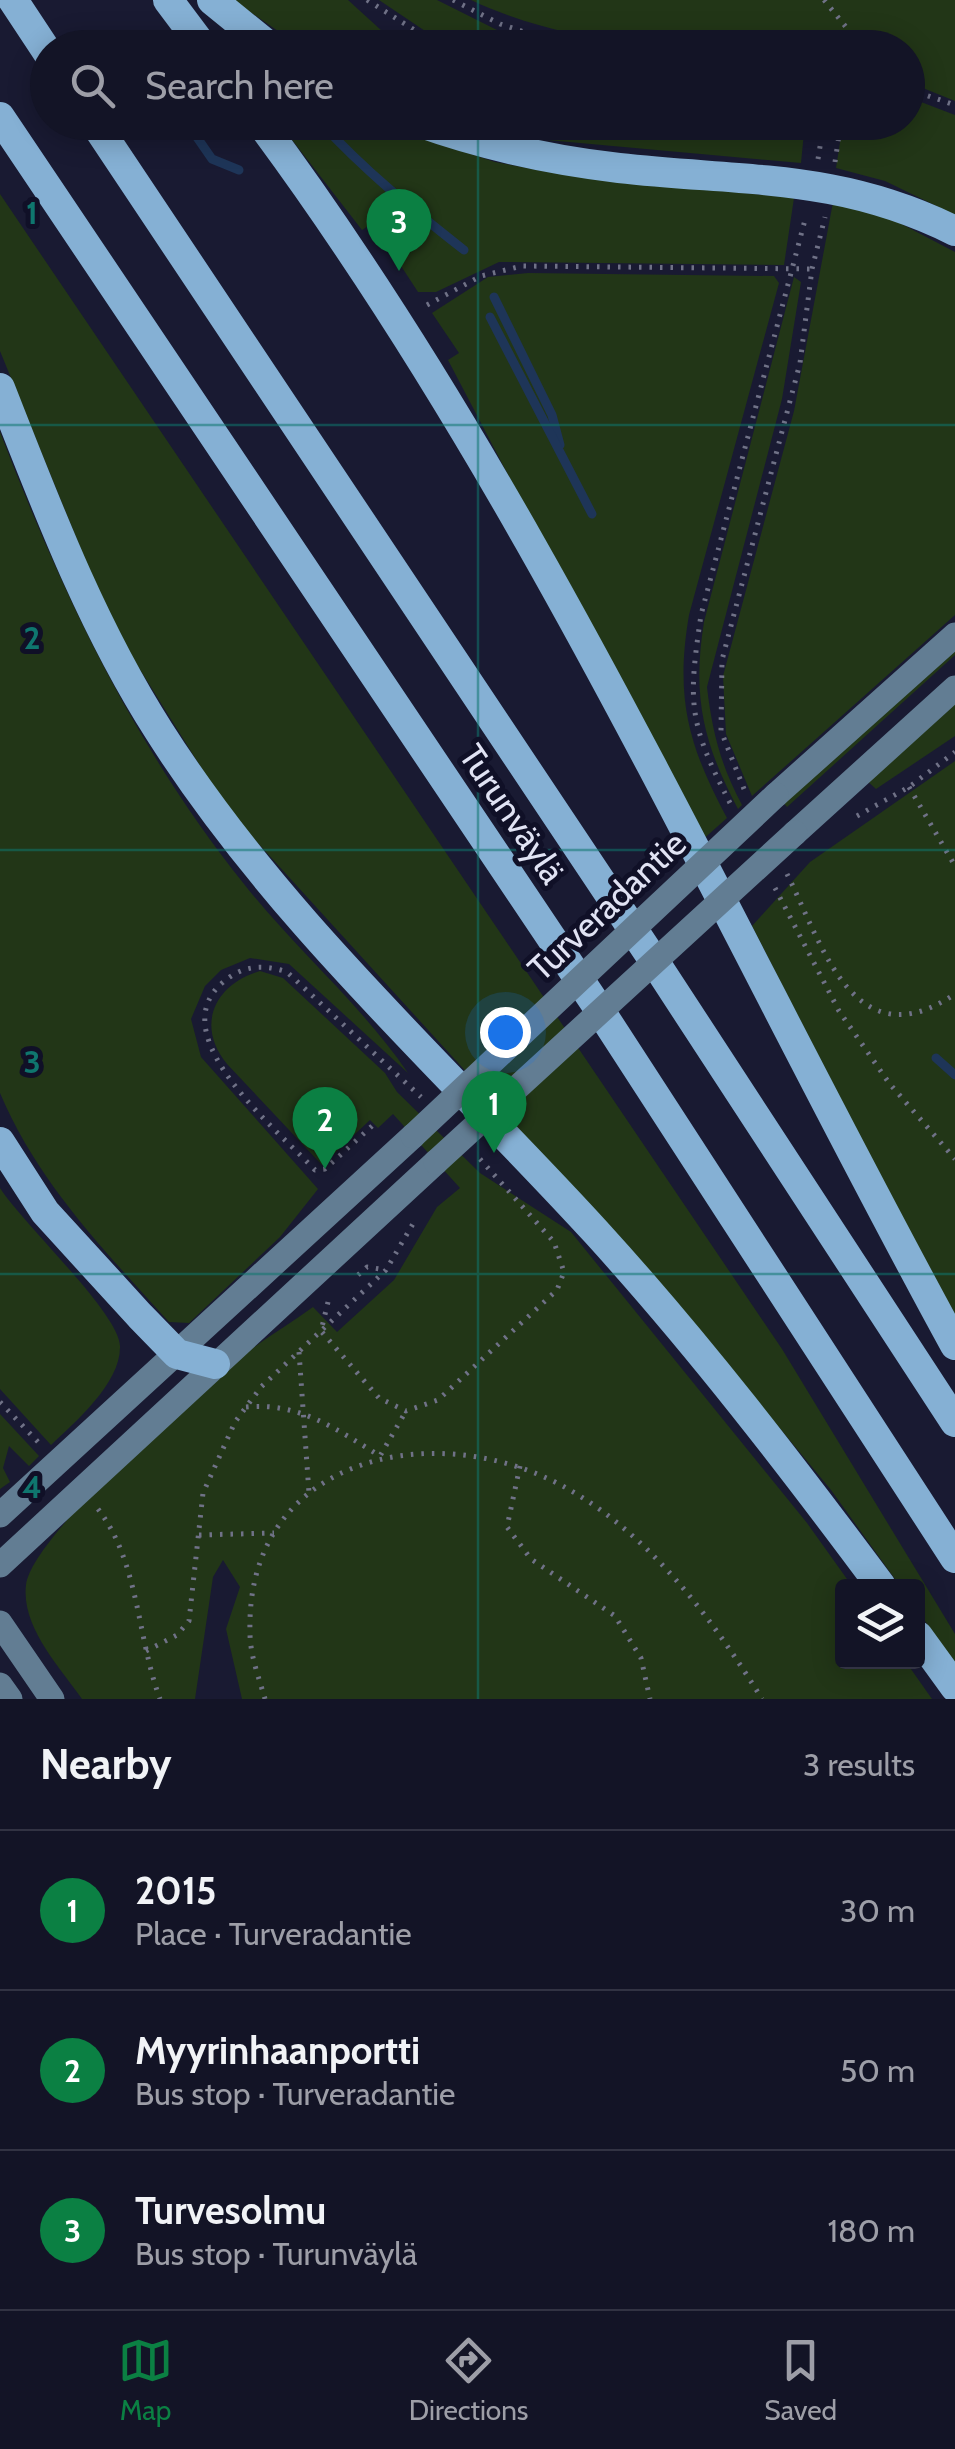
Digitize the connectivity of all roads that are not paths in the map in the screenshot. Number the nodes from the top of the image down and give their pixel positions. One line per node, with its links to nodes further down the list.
1 (13, 0): 4 (highway)
2 (168, 0): 5 (highway)
3 (212, 0): 6 (highway)
4 (33, 30)
5 (190, 30)
6 (249, 30)
7 (0, 118): 21 (highway, Turunväylä)
8 (106, 140): 19 (highway, Turunväylä)
9 (273, 140): 16 (highway)
10 (468, 140): 11 (highway)
11 (955, 231)
12 (0, 388): 23 (highway)
13 (955, 636): 17 (main road, Turveradantie, bridge)
14 (955, 688): 18 (main road, Turveradantie, bridge)
15 (0, 1142): 17 (highway)
16 (955, 1345)
17 (177, 1354): 18 (highway); 20 (main road, Turveradantie)
18 (215, 1364): 22 (main road, Turveradantie)
19 (955, 1422)
20 (0, 1515)
21 (955, 1558)
22 (0, 1565)
23 (875, 1579)
24 (0, 1623): 29 (main road)
25 (925, 1646): 27 (highway)
26 (0, 1685): 28 (main road)
27 (955, 1687)
28 (10, 1699)
29 (52, 1699)

